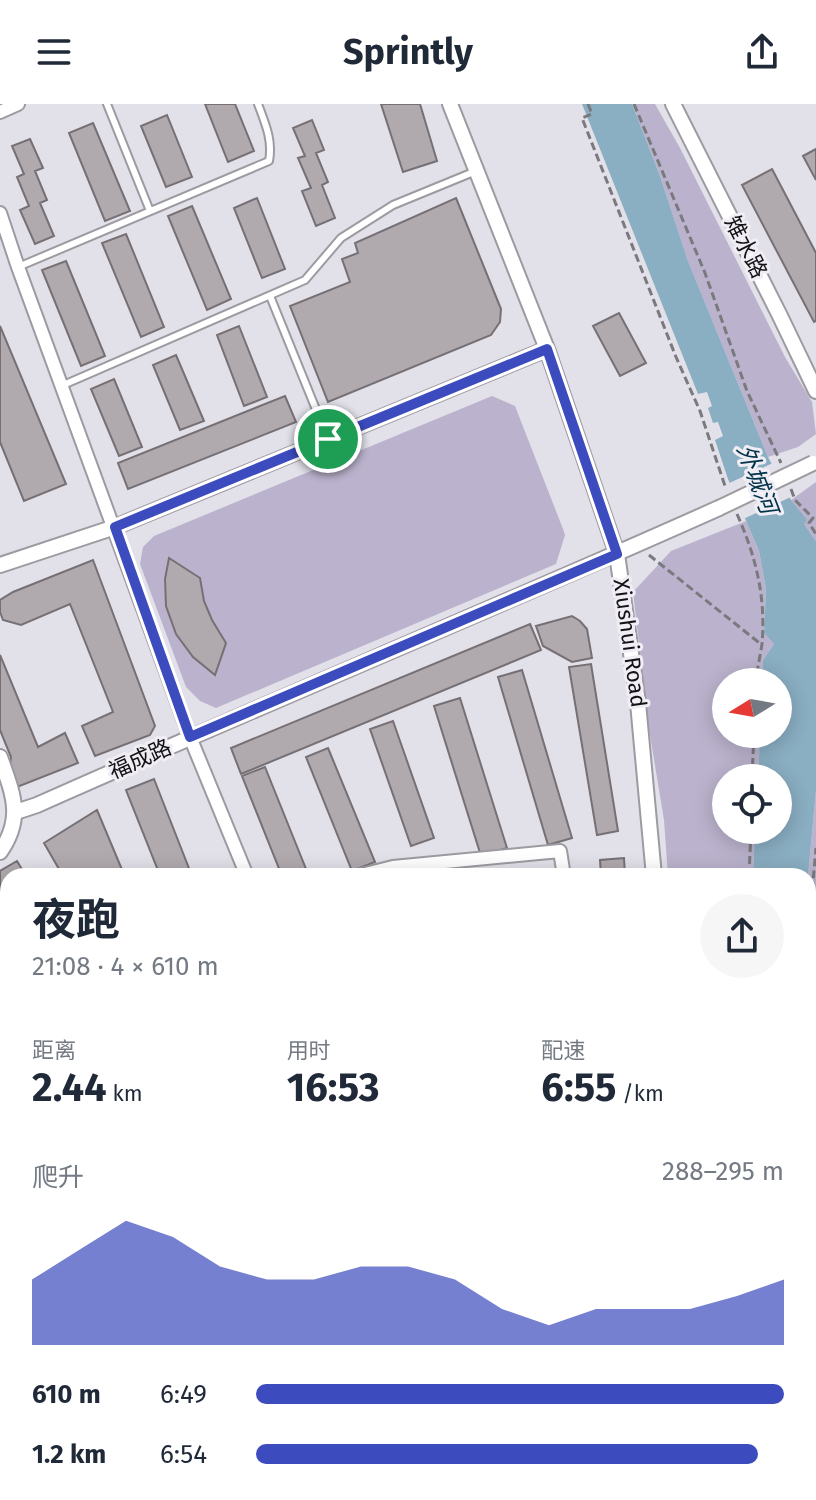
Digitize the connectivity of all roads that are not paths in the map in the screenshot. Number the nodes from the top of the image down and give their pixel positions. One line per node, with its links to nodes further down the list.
1 (18, 104): 6 (street)
2 (107, 104): 8 (lane)
3 (258, 104): 8 (lane)
4 (450, 104): 7 (street, Xiushui Road)
5 (673, 104): 14 (street, 雉水路)
6 (0, 112)
7 (477, 171): 11 (lane); 12 (street, Xiushui Road)
8 (150, 211): 10 (lane)
9 (0, 213): 10 (street)
10 (18, 267): 13 (street)
11 (270, 296): 13 (lane); 15 (lane)
12 (547, 349): 15 (street); 18 (street, Xiushui Road)
13 (61, 386): 17 (street)
14 (816, 391)
15 (328, 439): 17 (street)
16 (814, 462): 18 (street, 福成路, bridge)
17 (115, 527): 19 (street); 20 (street)
18 (617, 554): 20 (street, 福成路); 27 (street, Xiushui Road)
19 (0, 565)
20 (190, 737): 22 (street, 福成路); 24 (street)
21 (0, 757): 22 (street)
22 (16, 812): 23 (street)
23 (0, 852)
24 (244, 868)
25 (389, 868): 26 (street)
26 (563, 868)
27 (653, 868)

